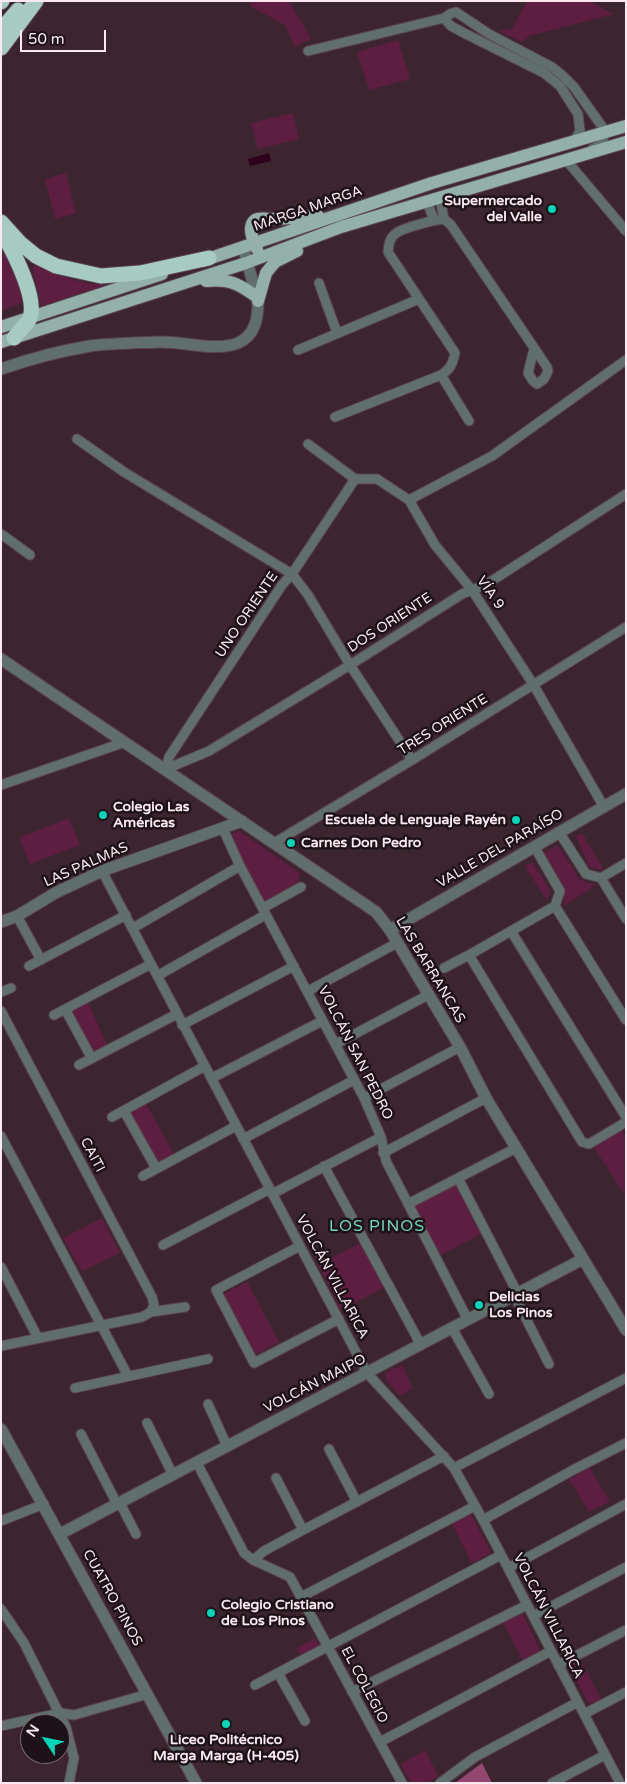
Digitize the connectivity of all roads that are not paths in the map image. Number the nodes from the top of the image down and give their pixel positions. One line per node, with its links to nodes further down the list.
1 (26, 1): 4 (highway)
2 (36, 1): 5 (highway)
3 (444, 18): 6 (street); 8 (street); 9 (street)
4 (1, 30)
5 (1, 48)
6 (308, 51)
7 (626, 126): 8 (main road, MARGA MARGA)
8 (606, 132): 9 (main road, MARGA MARGA); 11 (street)
9 (574, 141): 14 (main road, MARGA MARGA)
10 (626, 142): 11 (main road, MARGA MARGA)
11 (571, 159): 12 (main road, MARGA MARGA); 19 (street)
12 (440, 198): 13 (main road, MARGA MARGA); 15 (street)
13 (427, 202): 15 (street); 17 (main road, MARGA MARGA)
14 (331, 216): 20 (main road, MARGA MARGA); 20 (main road)
15 (439, 220): 27 (street); 32 (street)
16 (1, 222): 22 (highway)
17 (341, 227): 21 (main road, MARGA MARGA); 26 (main road)
18 (1, 230): 28 (highway)
19 (626, 231)
20 (248, 245): 21 (main road); 22 (main road, MARGA MARGA); 23 (street)
21 (263, 256): 23 (main road, MARGA MARGA)
22 (209, 258): 28 (main road, MARGA MARGA)
23 (246, 263): 24 (main road, MARGA MARGA); 26 (street)
24 (188, 282): 26 (main road); 31 (main road, MARGA MARGA)
25 (319, 282): 30 (street)
26 (257, 299): 35 (street)
27 (419, 299): 30 (street); 36 (street)
28 (30, 319): 29 (main road, MARGA MARGA); 31 (highway)
29 (1, 328)
30 (337, 333): 33 (street)
31 (7, 340)
32 (534, 349)
33 (298, 350)
34 (626, 360): 43 (street)
35 (1, 369)
36 (441, 375): 37 (street); 38 (street)
37 (335, 417)
38 (469, 421)
39 (77, 439): 46 (street)
40 (308, 444): 41 (street)
41 (355, 479): 43 (street, VÍA 9); 46 (street, UNO ORIENTE)
42 (626, 494): 47 (street, DOS ORIENTE)
43 (409, 500): 47 (street, VÍA 9)
44 (1, 534): 45 (street)
45 (30, 555)
46 (292, 574): 51 (street); 56 (street, UNO ORIENTE)
47 (472, 590): 51 (street, DOS ORIENTE); 52 (street, VÍA 9)
48 (626, 627): 52 (street, TRES ORIENTE)
49 (1, 654): 53 (street, LAS BARRANCAS)
50 (1, 659): 53 (street, LAS BARRANCAS)
51 (350, 666): 55 (street); 56 (street, DOS ORIENTE)
52 (533, 684): 55 (street, TRES ORIENTE); 59 (street, VÍA 9)
53 (53, 692): 54 (street, LAS BARRANCAS)
54 (124, 742): 56 (street, LAS BARRANCAS); 57 (street)
55 (412, 760): 63 (street, TRES ORIENTE)
56 (166, 769): 60 (street, LAS BARRANCAS)
57 (1, 785)
58 (626, 794): 59 (street, VALLE DEL PARAÍSO)
59 (604, 807): 62 (street, VALLE DEL PARAÍSO)
60 (242, 821): 61 (street, LAS PALMAS); 63 (street, LAS BARRANCAS)
61 (223, 828): 66 (street, VOLCÁN SAN PEDRO); 67 (street, LAS PALMAS)
62 (559, 832): 64 (street, VALLE DEL PARAÍSO); 68 (street)
63 (274, 843): 77 (street, LAS BARRANCAS)
64 (534, 846): 70 (street); 77 (street, VALLE DEL PARAÍSO)
65 (626, 863): 68 (street)
66 (240, 866): 71 (street, VOLCÁN SAN PEDRO); 76 (street)
67 (102, 871): 72 (street, VOLCÁN VILLARICA); 73 (street, LAS PALMAS)
68 (601, 878): 74 (street)
69 (301, 887): 71 (street)
70 (555, 906): 78 (street); 95 (street)
71 (264, 912): 84 (street, VOLCÁN SAN PEDRO); 86 (street)
72 (126, 915): 76 (street, VOLCÁN VILLARICA); 81 (street)
73 (17, 916): 75 (street, LAS PALMAS); 81 (street)
74 (626, 919)
75 (1, 922)
76 (133, 928): 82 (street, VOLCÁN VILLARICA)
77 (390, 930): 79 (street, LAS BARRANCAS)
78 (511, 931): 80 (street); 109 (street)
79 (397, 943): 88 (street); 90 (street, LAS BARRANCAS)
80 (468, 956): 85 (street); 110 (street)
81 (41, 960): 83 (street)
82 (151, 964): 86 (street, VOLCÁN VILLARICA); 91 (street)
83 (29, 966)
84 (294, 966): 88 (street, VOLCÁN SAN PEDRO); 97 (street)
85 (444, 968)
86 (157, 976): 93 (street, VOLCÁN VILLARICA)
87 (11, 988): 89 (street)
88 (308, 991): 96 (street, VOLCÁN SAN PEDRO)
89 (1, 992)
90 (428, 995): 98 (street); 99 (street, LAS BARRANCAS)
91 (65, 1009): 94 (street); 100 (street)
92 (1, 1011): 129 (street, CAITI)
93 (177, 1014): 97 (street, VOLCÁN VILLARICA); 100 (street)
94 (54, 1015)
95 (626, 1020)
96 (322, 1021): 98 (street, VOLCÁN SAN PEDRO); 103 (street)
97 (182, 1025): 102 (street, VOLCÁN VILLARICA)
98 (336, 1044): 104 (street, VOLCÁN SAN PEDRO)
99 (460, 1047): 105 (street); 106 (street, LAS BARRANCAS)
100 (91, 1058): 101 (street)
101 (79, 1064)
102 (205, 1066): 103 (street, VOLCÁN VILLARICA); 107 (street)
103 (212, 1078): 111 (street, VOLCÁN VILLARICA)
104 (354, 1080): 105 (street, VOLCÁN SAN PEDRO); 114 (street)
105 (364, 1098): 113 (street, VOLCÁN SAN PEDRO)
106 (486, 1098): 115 (street, LAS BARRANCAS); 116 (street)
107 (124, 1111): 108 (street); 118 (street)
108 (112, 1117)
109 (626, 1117)
110 (626, 1122)
111 (236, 1126): 114 (street, VOLCÁN VILLARICA); 118 (street)
112 (1, 1136): 132 (street)
113 (381, 1136): 116 (street, VOLCÁN SAN PEDRO); 117 (street)
114 (243, 1139): 121 (street, VOLCÁN VILLARICA)
115 (516, 1148): 120 (street); 125 (street, LAS BARRANCAS)
116 (383, 1153): 122 (street, VOLCÁN SAN PEDRO)
117 (324, 1166): 121 (street); 136 (street)
118 (156, 1168): 119 (street)
119 (143, 1176)
120 (458, 1178): 122 (street); 127 (street)
121 (271, 1192): 123 (street); 124 (street, VOLCÁN VILLARICA)
122 (408, 1204): 131 (street, VOLCÁN SAN PEDRO)
123 (163, 1244)
124 (300, 1246): 130 (street, VOLCÁN VILLARICA); 130 (street)
125 (583, 1259): 127 (street, VOLCÁN MAIPO); 134 (street, LAS BARRANCAS)
126 (1, 1267): 135 (street)
127 (516, 1294): 131 (street, VOLCÁN MAIPO); 139 (street)
128 (185, 1307): 129 (street)
129 (151, 1312): 132 (street)
130 (339, 1318): 140 (street, VOLCÁN VILLARICA)
131 (468, 1320): 133 (street, VOLCÁN MAIPO)
132 (100, 1326): 135 (street); 141 (street)
133 (452, 1328): 136 (street, VOLCÁN MAIPO); 144 (street)
134 (626, 1330)
135 (38, 1338): 137 (street)
136 (421, 1345): 140 (street, VOLCÁN MAIPO)
137 (1, 1346)
138 (208, 1358): 141 (street)
139 (550, 1364)
140 (367, 1373): 150 (street, VOLCÁN MAIPO); 152 (street, VOLCÁN VILLARICA)
141 (128, 1376): 143 (street)
142 (626, 1378): 154 (street)
143 (75, 1388)
144 (489, 1394)
145 (208, 1404): 150 (street)
146 (147, 1422): 155 (street)
147 (1, 1429): 159 (street, CUATRO PINOS)
148 (81, 1434): 158 (street)
149 (626, 1443): 162 (street)
150 (227, 1446): 153 (street, VOLCÁN MAIPO)
151 (329, 1449): 157 (street)
152 (444, 1456): 154 (street, VOLCÁN VILLARICA); 157 (street)
153 (197, 1463): 155 (street, VOLCÁN MAIPO); 168 (street, EL COLEGIO)
154 (454, 1468): 161 (street, VOLCÁN VILLARICA)
155 (173, 1475): 158 (street, VOLCÁN MAIPO)
156 (276, 1478): 164 (street)
157 (357, 1502): 164 (street)
158 (119, 1503): 165 (street, VOLCÁN MAIPO); 166 (street)
159 (44, 1504): 163 (street); 165 (street, CUATRO PINOS)
160 (626, 1504): 170 (street)
161 (475, 1506): 162 (street, VOLCÁN VILLARICA); 171 (street)
162 (484, 1520): 167 (street, VOLCÁN VILLARICA)
163 (1, 1521)
164 (303, 1530): 168 (street)
165 (60, 1534): 183 (street, CUATRO PINOS)
166 (136, 1534)
167 (501, 1554): 170 (street, VOLCÁN VILLARICA); 176 (street)
168 (253, 1560): 171 (street, EL COLEGIO)
169 (626, 1567): 174 (street)
170 (508, 1568): 172 (street, VOLCÁN VILLARICA)
171 (301, 1597): 176 (street, EL COLEGIO)
172 (527, 1605): 174 (street, VOLCÁN VILLARICA); 181 (street)
173 (1, 1609): 185 (street)
174 (533, 1616): 177 (street, VOLCÁN VILLARICA)
175 (626, 1630): 178 (street)
176 (328, 1645): 179 (street); 181 (street, EL COLEGIO)
177 (551, 1651): 178 (street, VOLCÁN VILLARICA); 189 (street)
178 (558, 1665): 184 (street, VOLCÁN VILLARICA)
179 (278, 1673): 180 (street); 187 (street)
180 (254, 1685)
181 (352, 1692): 189 (street, EL COLEGIO)
182 (626, 1692): 186 (street)
183 (148, 1694): 185 (street); 192 (street, CUATRO PINOS)
184 (578, 1702): 186 (street, VOLCÁN VILLARICA); 194 (street)
185 (60, 1713): 188 (street); 191 (street)
186 (584, 1714): 190 (street, VOLCÁN VILLARICA)
187 (304, 1722)
188 (1, 1726)
189 (380, 1742): 193 (street, EL COLEGIO)
190 (605, 1755): 195 (street); 196 (street, VOLCÁN VILLARICA)
191 (70, 1783)
192 (196, 1783)
193 (402, 1783)
194 (440, 1783)
195 (552, 1783)
196 (620, 1783)

